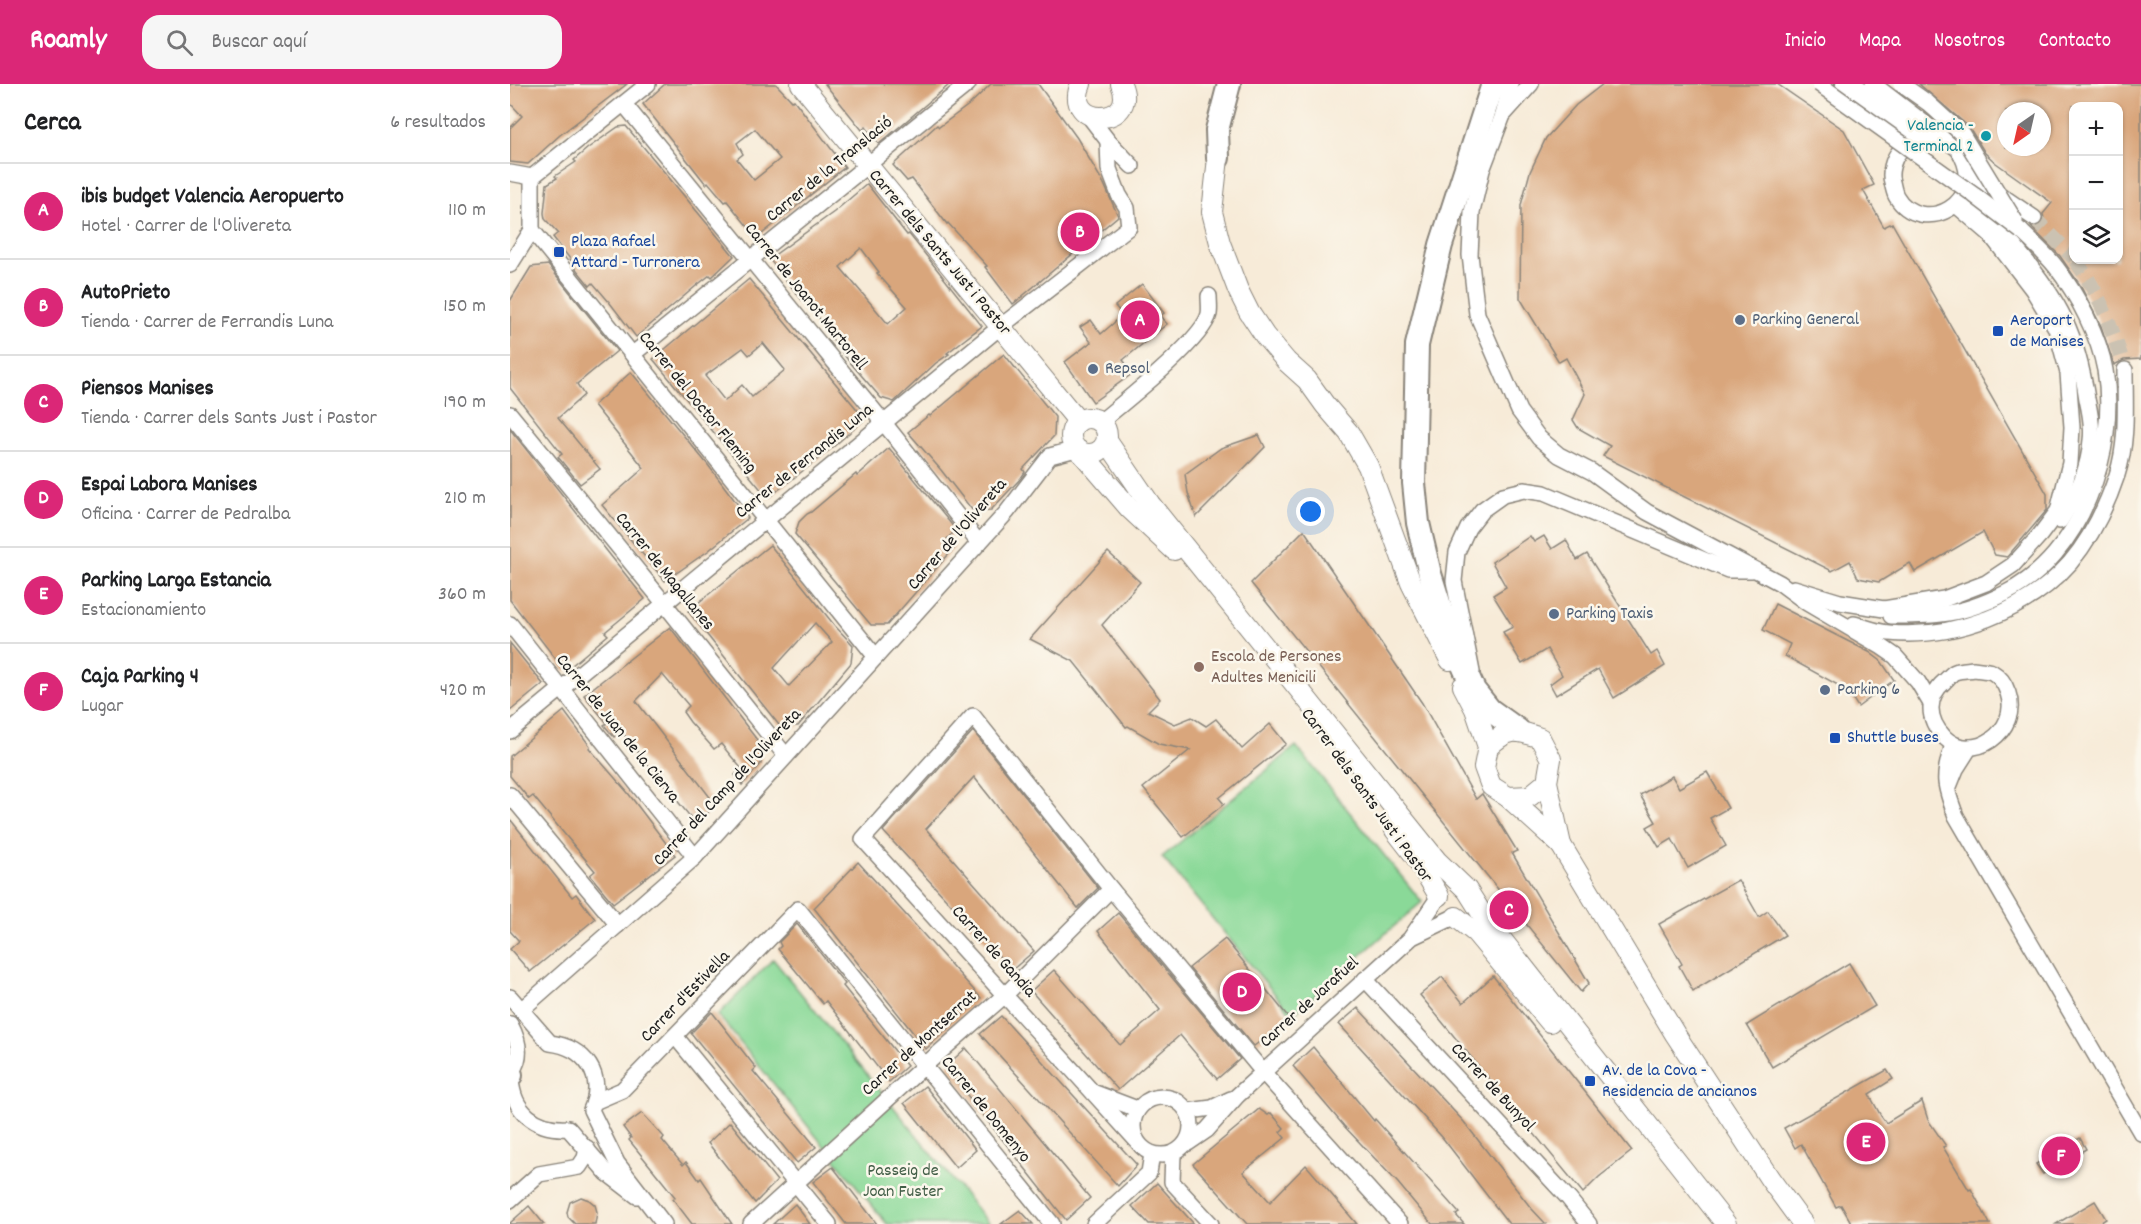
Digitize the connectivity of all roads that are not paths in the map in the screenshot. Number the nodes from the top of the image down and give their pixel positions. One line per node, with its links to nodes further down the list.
1 (648, 84): 14 (street)
2 (801, 84): 19 (main road, Carrer dels Sants Just i Pastor)
3 (968, 84): 19 (street, Carrer de la Translació)
4 (1121, 84): 13 (main road)
5 (1229, 84): 18 (highway)
6 (1493, 84): 50 (highway)
7 (1511, 84): 15 (street)
8 (1531, 84): 15 (street)
9 (1819, 84): 27 (street, bridge)
10 (1847, 84): 16 (highway)
11 (1873, 84): 16 (street)
12 (1901, 84): 27 (street, bridge)
13 (1078, 94): 17 (street)
14 (624, 104): 23 (street); 28 (street, Carrer de Joanot Martorell)
15 (1503, 116): 42 (street)
16 (1937, 139): 22 (street); 24 (street)
17 (1108, 141): 20 (street); 31 (street, Carrer de Ferrandis Luna)
18 (1218, 158): 55 (main road)
19 (867, 165): 28 (street, Carrer de la Translació); 31 (main road, Carrer dels Sants Just i Pastor)
20 (1132, 166)
21 (510, 173): 23 (street)
22 (1968, 173): 24 (street); 25 (street)
23 (532, 177): 26 (street)
24 (1959, 200): 44 (street)
25 (2034, 218)
26 (532, 231): 29 (street); 32 (street, Carrer del Doctor Fleming)
27 (2022, 231): 44 (street)
28 (749, 260): 32 (street, Carrer de la Translació); 37 (street, Carrer de Joanot Martorell)
29 (510, 266)
30 (1209, 296): 36 (street)
31 (1000, 327): 35 (main road, Carrer dels Sants Just i Pastor); 37 (street, Carrer de Ferrandis Luna)
32 (633, 354): 40 (street, Carrer del Doctor Fleming)
33 (2125, 370): 46 (street)
34 (510, 414): 45 (street, Carrer de Magallanes)
35 (1078, 421): 36 (main road); 39 (main road)
36 (1101, 422): 38 (main road)
37 (884, 423): 40 (street, Carrer de Ferrandis Luna); 41 (street, Carrer de Joanot Martorell)
38 (1107, 441): 39 (main road); 65 (main road, Carrer dels Sants Just i Pastor)
39 (1078, 451): 41 (street, Carrer de l'Olivereta); 66 (main road, Carrer dels Sants Just i Pastor)
40 (765, 520): 45 (street, Carrer de Ferrandis Luna); 48 (street, Carrer del Doctor Fleming)
41 (979, 543): 48 (street, Carrer de l'Olivereta)
42 (1755, 570): 43 (street); 50 (street)
43 (1780, 583): 44 (street); 46 (street)
44 (1840, 602)
45 (664, 603): 49 (street, Carrer de Ferrandis Luna); 57 (street, Carrer de Magallanes)
46 (1830, 617): 51 (street)
47 (510, 624): 49 (street, Carrer de Juan de la Cierva)
48 (876, 657): 57 (street, Carrer del Camp de l'Olivereta)
49 (560, 689): 53 (street, Carrer de Ferrandis Luna); 63 (street, Carrer de Juan de la Cierva)
50 (1474, 690): 52 (highway)
51 (1930, 702): 54 (street); 56 (street)
52 (1518, 730): 55 (main road); 58 (main road)
53 (510, 731)
54 (1953, 745): 56 (street); 59 (street)
55 (1488, 747): 61 (main road)
56 (1970, 747): 59 (street)
57 (786, 756): 63 (street, Carrer del Camp de l'Olivereta)
58 (1547, 782): 61 (main road); 62 (main road)
59 (1947, 792): 85 (street)
60 (510, 795): 69 (street)
61 (1508, 797): 62 (main road)
62 (1561, 844): 104 (main road)
63 (694, 857): 69 (street, Carrer del Camp de l'Olivereta)
64 (1111, 889): 72 (street, Carrer de Montserrat); 72 (street, Carrer de Gandia); 79 (street)
65 (1466, 892): 66 (main road); 68 (main road); 91 (main road, Carrer dels Sants Just i Pastor)
66 (1438, 897): 68 (main road); 70 (street, Carrer de Jarafuel)
67 (798, 909): 76 (street, Carrer d'Estivella); 77 (street, Carrer de Domenyo)
68 (1455, 917): 70 (street, Carrer de Jarafuel); 91 (main road)
69 (618, 925): 74 (street, Carrer del Camp de l'Olivereta)
70 (1410, 939): 71 (street, Carrer de Jarafuel)
71 (1365, 979): 79 (street, Carrer de Jarafuel); 102 (street, Carrer de Bunyol)
72 (1005, 994): 77 (street, Carrer de Montserrat); 80 (street, Carrer de Gandia)
73 (510, 997): 74 (street)
74 (521, 1010): 82 (street)
75 (510, 1024): 78 (street)
76 (675, 1036): 82 (street, Carrer d'Estivella); 92 (street)
77 (924, 1066): 92 (street, Carrer de Montserrat); 98 (street, Carrer de Domenyo)
78 (513, 1070): 88 (street)
79 (1263, 1072): 81 (street, Carrer de Jarafuel); 101 (street)
80 (1093, 1092): 83 (street, Carrer de Gandia); 86 (street, Carrer de Gandia)
81 (1237, 1096): 84 (street, Carrer de Jarafuel); 87 (street, Carrer de Jarafuel)
82 (592, 1106): 94 (street)
83 (1137, 1109): 84 (street); 86 (street)
84 (1189, 1111): 87 (street)
85 (2141, 1133)
86 (1136, 1140): 89 (street)
87 (1188, 1143): 90 (street)
88 (587, 1148): 93 (street); 94 (street)
89 (1152, 1154): 90 (street); 99 (street)
90 (1173, 1154): 100 (street)
91 (1679, 1166): 103 (main road)
92 (796, 1183): 96 (street, Carrer de Montserrat); 97 (street)
93 (510, 1200)
94 (648, 1202): 95 (street)
95 (664, 1224)
96 (752, 1224)
97 (829, 1224)
98 (1052, 1224)
99 (1094, 1224)
100 (1211, 1224)
101 (1400, 1224)
102 (1589, 1224)
103 (1726, 1224)
104 (1803, 1224)

